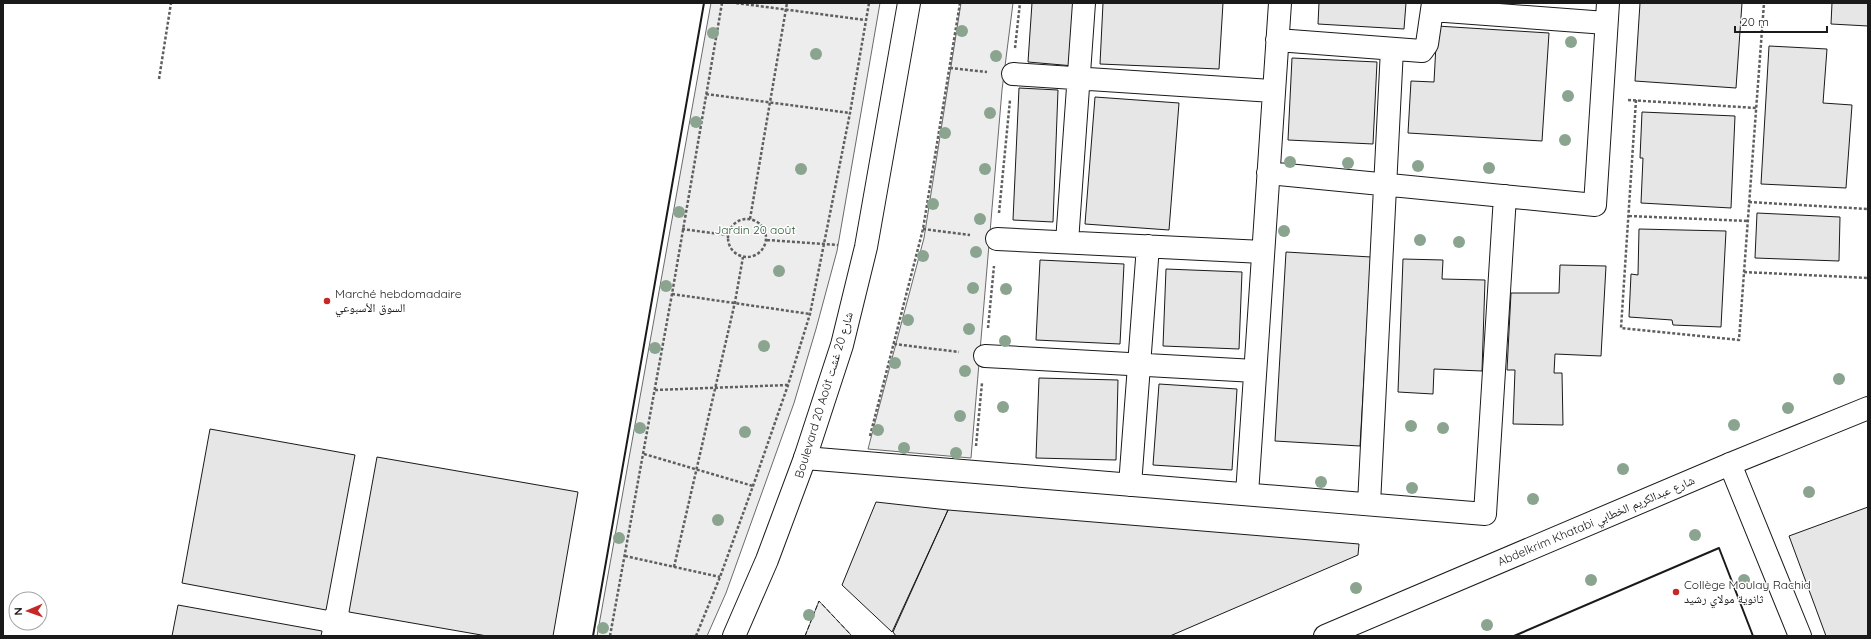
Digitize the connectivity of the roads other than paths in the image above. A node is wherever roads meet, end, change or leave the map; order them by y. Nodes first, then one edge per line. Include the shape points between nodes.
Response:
1 (909, 3) edge
2 (1084, 3) edge
3 (1280, 3) edge
4 (1432, 6) edge
5 (1607, 13) edge
6 (1277, 40) junction
7 (1392, 49) junction
8 (1013, 74) road end
9 (1078, 78) junction
10 (1273, 91) junction
11 (1268, 173) junction
12 (1386, 185) junction
13 (1506, 196) junction
14 (997, 238) road end
15 (1067, 242) junction
16 (1148, 246) junction
17 (1263, 252) junction
18 (985, 356) road end
19 (1140, 364) junction
20 (1254, 371) junction
21 (1868, 408) edge
22 (805, 458) junction
23 (1730, 464) junction
24 (1130, 485) junction
25 (1246, 494) junction
26 (1369, 504) junction
27 (734, 636) edge
28 (1325, 636) edge
29 (1800, 636) edge

1 - 22 street, Boulevard 20 Août شارع 20 غشت via 866,247 842,345
2 - 9 street
3 - 6 street
4 - 5 street
4 - 7 street via 1426,48 1418,51
5 - 13 street via 1595,205
6 - 7 street
6 - 10 street
7 - 12 street
8 - 9 street
9 - 10 street
9 - 15 street
10 - 11 street
11 - 12 street
11 - 17 street
12 - 13 street
12 - 26 street
13 - 26 street via 1485,514
14 - 15 street
15 - 16 street
16 - 17 street
16 - 19 street
17 - 20 street
18 - 19 street
19 - 20 street
19 - 24 street
20 - 25 street
21 - 23 street, Abdelkrim Khatabi شارع عبدالكريم الخطابي
22 - 24 street
22 - 27 street, Boulevard 20 Août شارع 20 غشت via 767,560
23 - 28 street, Abdelkrim Khatabi شارع عبدالكريم الخطابي
23 - 29 street
24 - 25 street
25 - 26 street

